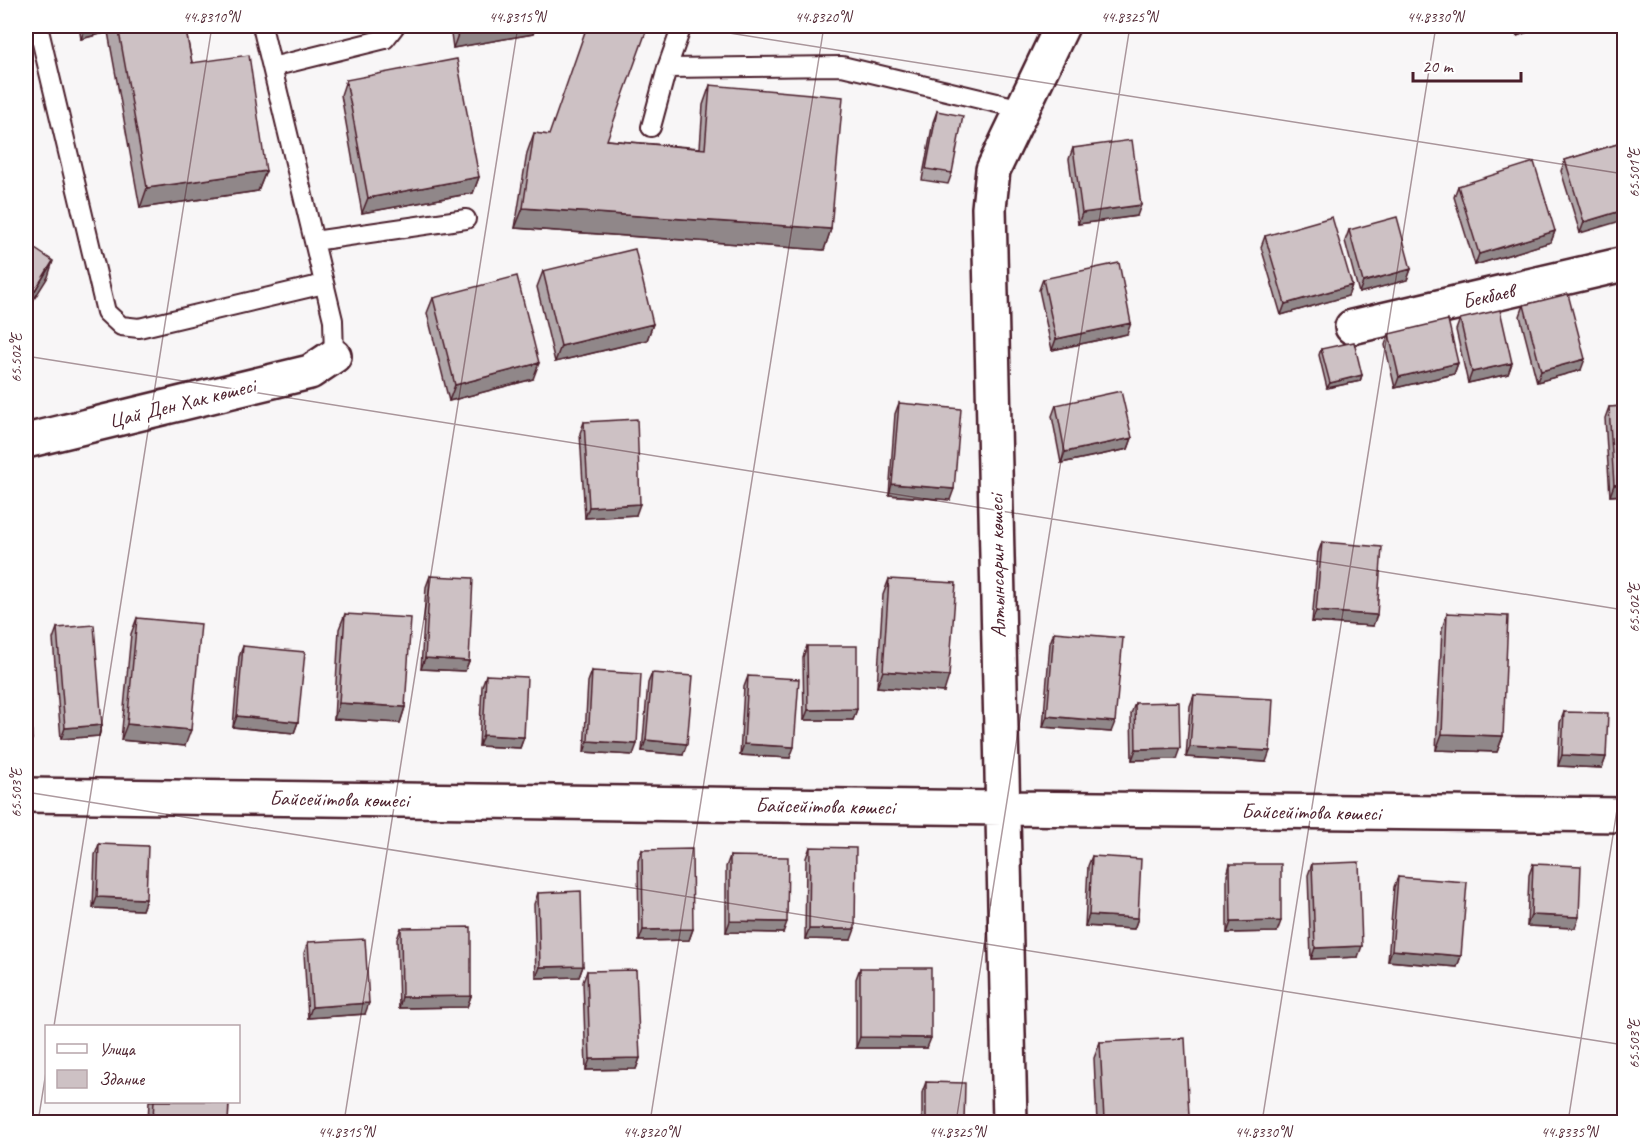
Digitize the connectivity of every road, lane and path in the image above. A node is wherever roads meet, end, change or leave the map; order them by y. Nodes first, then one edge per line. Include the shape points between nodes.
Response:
1 (38, 26) edge
2 (262, 26) edge
3 (395, 26) edge
4 (682, 26) edge
5 (1062, 26) edge
6 (272, 67) junction
7 (667, 68) junction
8 (1023, 109) junction
9 (651, 127) dead end
10 (466, 219) dead end
11 (314, 241) junction
12 (1624, 264) edge
13 (324, 284) junction
14 (1352, 327) dead end
15 (334, 356) joint
16 (26, 441) edge
17 (26, 795) edge
18 (1002, 808) junction
19 (1624, 815) edge
20 (1010, 1122) edge

1 - 13 lane via 106,312 121,326 139,328
2 - 6 lane
3 - 6 lane via 385,39
4 - 7 lane
5 - 8 street, Алтынсарин көшесі
6 - 11 lane
7 - 8 lane via 842,66
7 - 9 lane
8 - 18 street, Алтынсарин көшесі via 993,170 989,208
10 - 11 lane
11 - 13 lane
12 - 14 street, Бекбаев
13 - 15 lane via 333,320
15 - 16 street, Цай Ден Хак көшесі via 310,372
17 - 18 street, Байсейітова көшесі
18 - 19 street, Байсейітова көшесі
18 - 20 street, Алтынсарин көшесі

